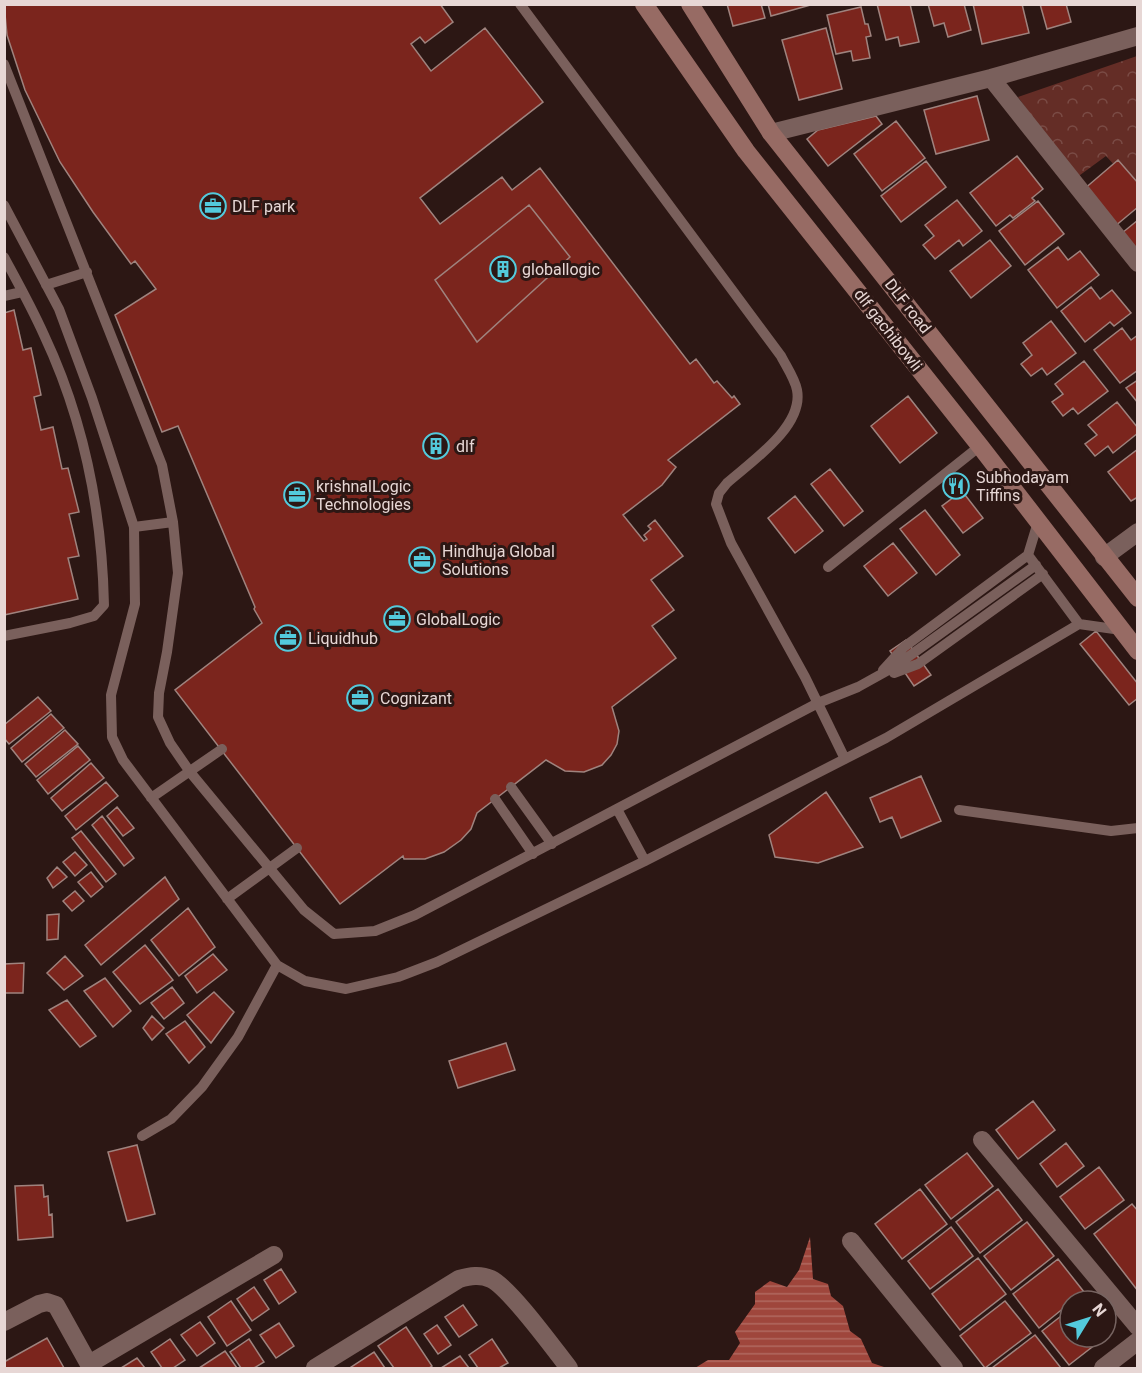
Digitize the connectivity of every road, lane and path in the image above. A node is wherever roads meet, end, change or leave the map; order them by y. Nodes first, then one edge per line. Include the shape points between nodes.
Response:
1 (520, 4) edge
2 (644, 4) edge
3 (690, 4) edge
4 (1137, 36) edge
5 (4, 64) edge
6 (992, 78) junction
7 (771, 133) junction
8 (4, 205) edge
9 (4, 257) edge
10 (1137, 263) edge
11 (87, 272) junction
12 (46, 285) junction
13 (22, 292) junction
14 (4, 296) edge
15 (980, 446) junction
16 (173, 522) junction
17 (1038, 522) junction
18 (134, 527) junction
19 (1137, 532) edge
20 (1028, 555) junction
21 (1104, 557) junction
22 (828, 567) dead end
23 (1040, 569) junction
24 (1137, 598) edge
25 (1079, 624) junction
26 (1121, 630) junction
27 (4, 636) edge
28 (1137, 651) edge
29 (875, 679) junction
30 (818, 703) junction
31 (222, 749) dead end
32 (845, 759) junction
33 (190, 772) junction
34 (510, 787) dead end
35 (151, 798) junction
36 (495, 799) dead end
37 (617, 809) junction
38 (960, 810) dead end
39 (1137, 828) edge
40 (552, 844) junction
41 (297, 848) dead end
42 (534, 854) junction
43 (645, 861) junction
44 (270, 867) junction
45 (227, 899) junction
46 (277, 965) junction
47 (142, 1136) dead end
48 (982, 1140) dead end
49 (851, 1241) dead end
50 (274, 1255) dead end
51 (4, 1322) edge
52 (1137, 1327) edge
53 (1137, 1341) edge
54 (90, 1366) edge
55 (564, 1367) edge
56 (315, 1368) edge
57 (954, 1368) edge
58 (1103, 1368) edge

1 - 30 lane via 781,356 797,389 797,408 788,428 728,483 716,504 731,543
2 - 15 main road, dlf gachibowli via 746,151
3 - 7 main road, DLF road
4 - 6 street
5 - 11 lane
6 - 7 street
6 - 10 street
7 - 21 main road, DLF road
8 - 12 lane
9 - 13 lane
11 - 12 lane
11 - 16 lane via 162,465
12 - 18 lane via 92,398
13 - 14 lane
13 - 27 lane via 45,335 70,399 89,464 104,605 94,616
15 - 17 main road, dlf gachibowli
15 - 22 lane
16 - 18 lane
16 - 33 lane via 178,573 158,717
17 - 20 lane
17 - 26 main road, dlf gachibowli
18 - 35 lane via 135,604 111,695 112,737 123,760
19 - 21 street
20 - 23 lane
20 - 29 lane via 904,647
21 - 24 main road, DLF road
23 - 25 lane
23 - 29 lane
25 - 26 lane
25 - 32 lane
26 - 28 main road, dlf gachibowli
29 - 30 lane
30 - 32 lane
30 - 37 lane
31 - 33 lane
32 - 43 lane
33 - 35 lane
33 - 44 lane
34 - 40 lane
35 - 45 lane
36 - 42 lane
37 - 40 lane
37 - 43 lane
38 - 39 lane via 1111,831
40 - 42 lane
41 - 44 lane
42 - 44 lane via 415,915 375,931 334,934 304,910
43 - 46 lane via 437,962 398,977 346,989 306,981
44 - 45 lane
45 - 46 lane
46 - 47 lane via 238,1037 202,1087 171,1119
48 - 52 street
49 - 57 street
50 - 54 street
51 - 54 street via 39,1304 56,1305
53 - 58 street
55 - 56 street via 506,1291 493,1280 469,1276

